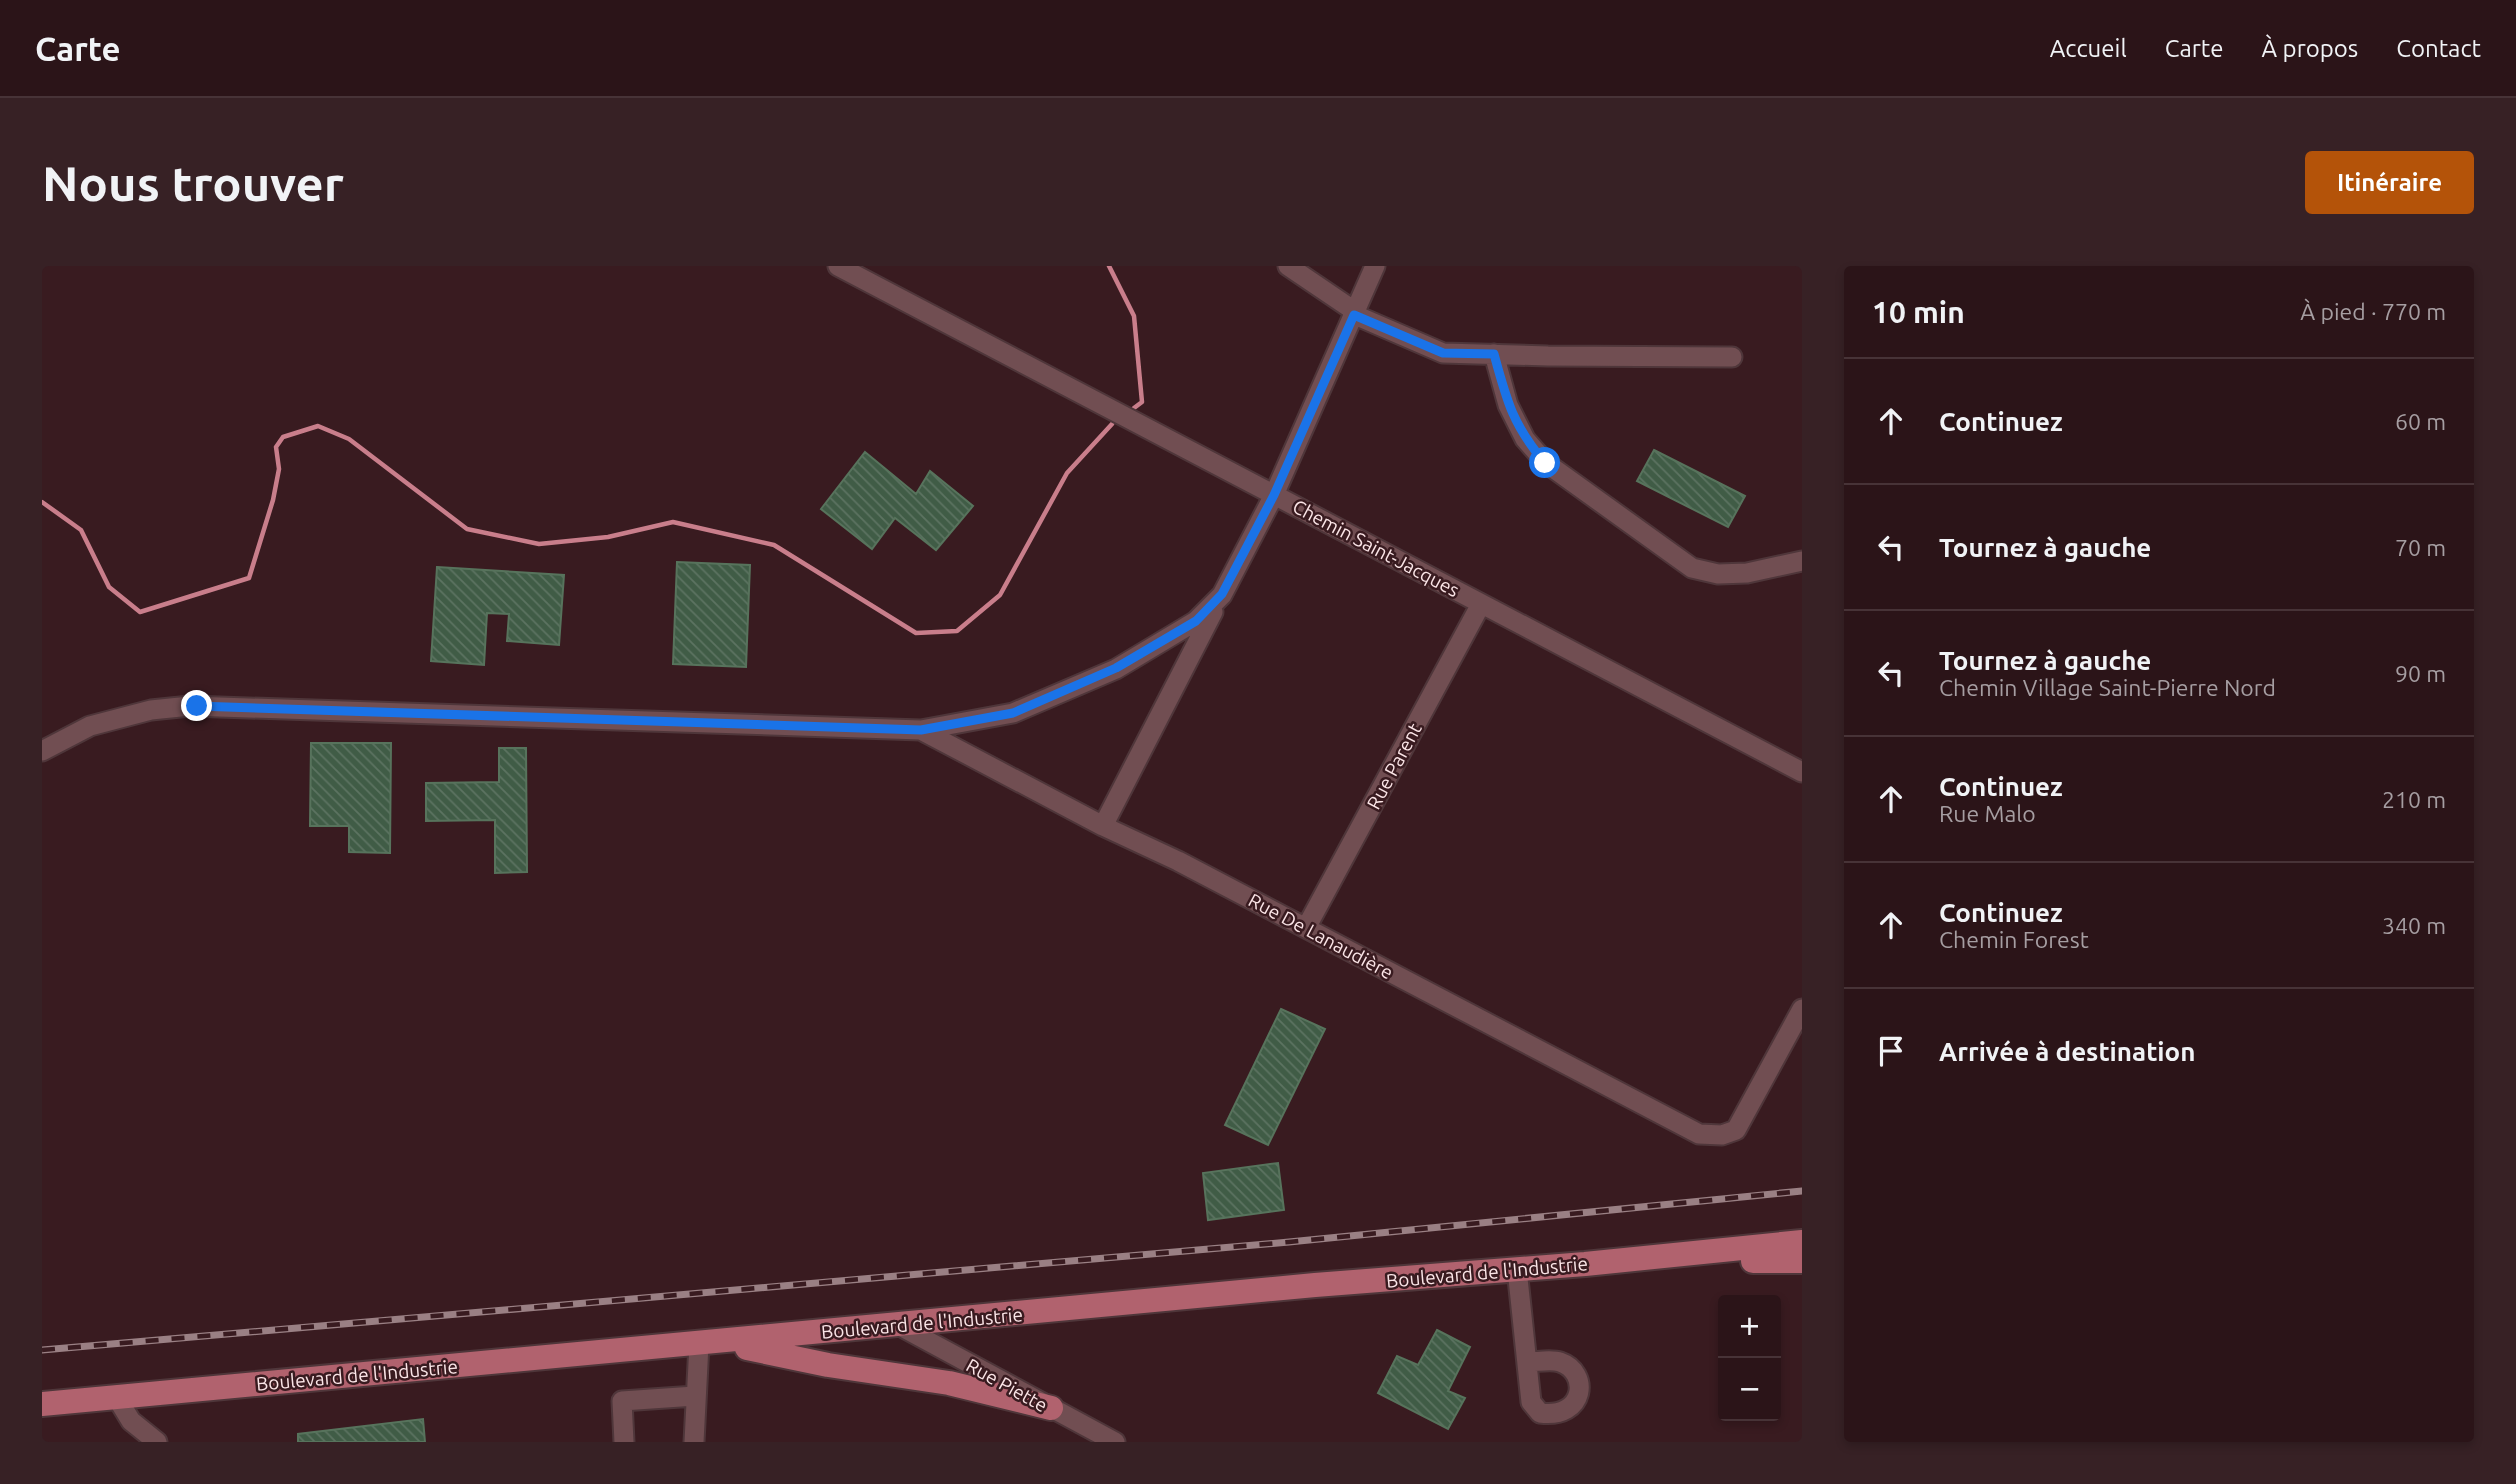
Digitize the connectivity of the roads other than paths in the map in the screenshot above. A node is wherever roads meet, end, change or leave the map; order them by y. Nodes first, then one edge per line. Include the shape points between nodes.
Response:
1 (838, 266) edge
2 (1287, 266) edge
3 (1376, 266) edge
4 (1355, 314) junction
5 (1494, 354) junction
6 (1732, 357) dead end
7 (1274, 495) junction
8 (1802, 561) edge
9 (1222, 594) junction
10 (1481, 604) junction
11 (921, 730) junction
12 (42, 751) edge
13 (1802, 772) edge
14 (1103, 826) junction
15 (1306, 928) junction
16 (1802, 1009) edge
17 (1802, 1242) edge
18 (1802, 1261) edge
19 (1585, 1264) junction
20 (1517, 1269) junction
21 (900, 1326) junction
22 (709, 1343) junction
23 (1527, 1363) junction
24 (695, 1396) junction
25 (117, 1398) junction
26 (42, 1404) edge
27 (1051, 1408) junction
28 (157, 1442) edge
29 (624, 1442) edge
30 (694, 1442) edge
31 (1115, 1442) edge

1 - 7 street, Chemin Saint-Jacques
2 - 4 street
3 - 4 street
4 - 5 street via 1443,353
4 - 7 street
5 - 6 street
5 - 8 street via 1508,405 1525,439 1545,463 1692,568 1718,574 1747,573
7 - 9 street
7 - 10 street, Chemin Saint-Jacques
9 - 11 street via 1186,628 1142,656 1081,685 1013,713
9 - 14 street
10 - 13 street, Chemin Saint-Jacques
10 - 15 street, Rue Parent
11 - 12 street via 190,706 151,710 90,726
11 - 14 street, Rue De Lanaudière
14 - 15 street, Rue De Lanaudière
15 - 16 street, Rue De Lanaudière via 1699,1134 1736,1130
17 - 19 main road, Boulevard de l'Industrie
18 - 19 main road
19 - 20 main road, Boulevard de l'Industrie
20 - 21 main road, Boulevard de l'Industrie
20 - 23 street
21 - 22 main road, Boulevard de l'Industrie
21 - 27 street, Rue Piette
22 - 24 street
22 - 25 main road, Boulevard de l'Industrie
22 - 27 main road via 949,1383
23 - 23 street via 1531,1402 1540,1413 1554,1415 1577,1400 1579,1385 1573,1371 1560,1362
24 - 29 street via 622,1401
24 - 30 street
25 - 26 main road, Boulevard de l'Industrie
25 - 28 street via 131,1420
27 - 31 street, Rue Piette

